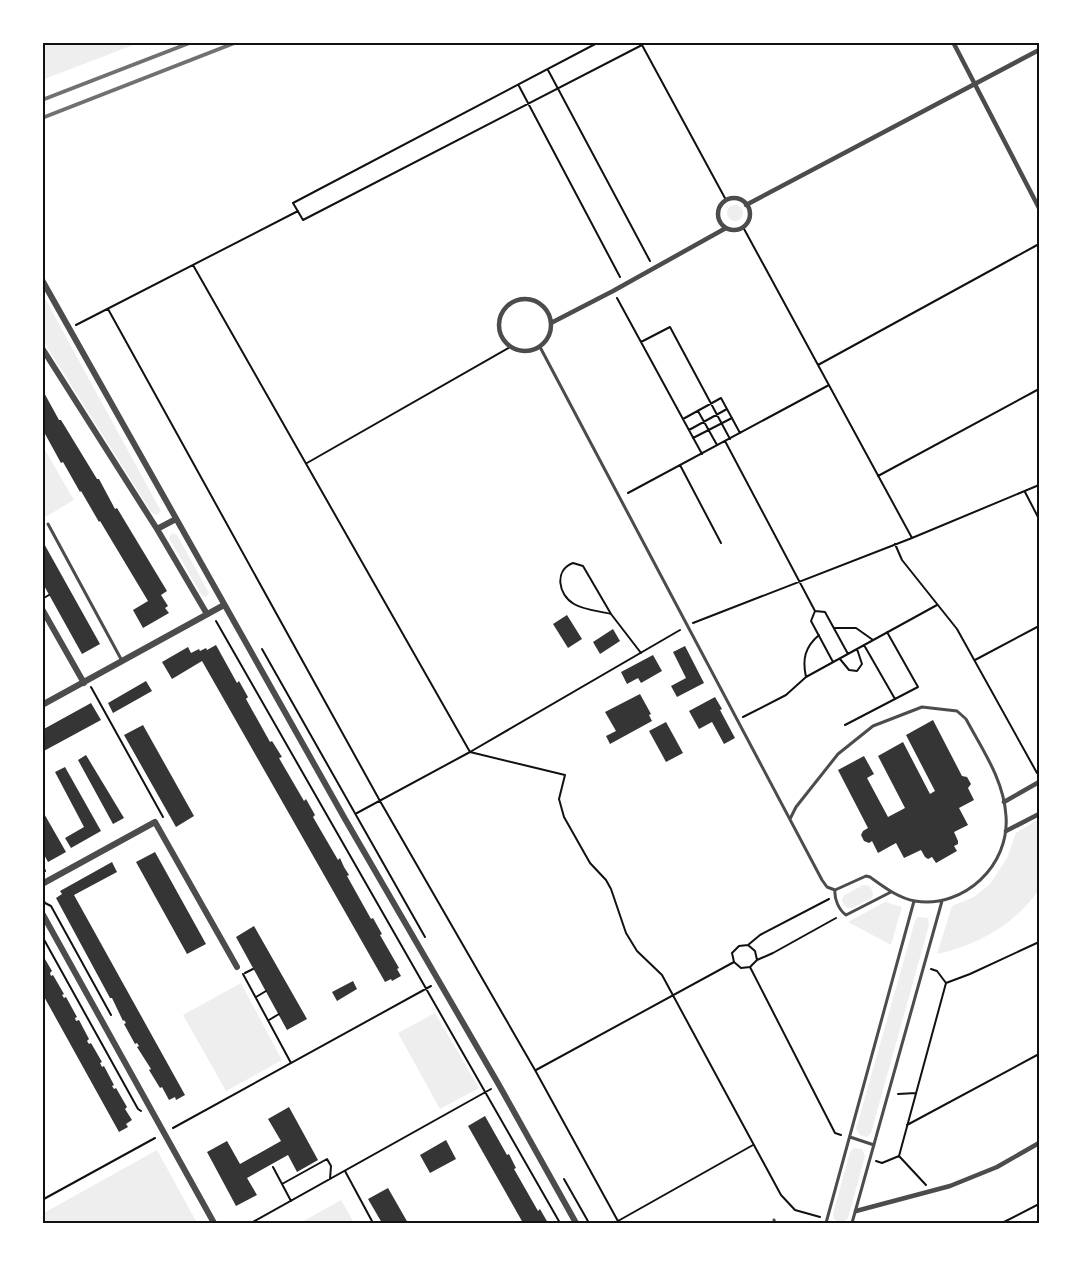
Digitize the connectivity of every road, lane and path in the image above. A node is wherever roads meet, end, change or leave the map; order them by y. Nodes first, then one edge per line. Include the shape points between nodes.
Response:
1 (599, 42) edge
2 (953, 42) edge
3 (641, 44) edge
4 (1039, 50) edge
5 (547, 69) junction
6 (518, 85) junction
7 (975, 85) junction
8 (558, 88) junction
9 (528, 104) junction
10 (726, 200) junction
11 (746, 205) junction
12 (1039, 208) edge
13 (298, 211) junction
14 (743, 227) junction
15 (726, 228) junction
16 (1039, 244) edge
17 (193, 265) junction
18 (654, 268) junction
19 (42, 280) edge
20 (624, 285) junction
21 (613, 291) junction
22 (108, 309) junction
23 (551, 323) junction
24 (68, 330) junction
25 (641, 342) junction
26 (510, 347) junction
27 (540, 347) junction
28 (42, 348) edge
29 (818, 365) junction
30 (829, 386) junction
31 (1039, 389) edge
32 (711, 404) junction
33 (727, 409) junction
34 (698, 410) junction
35 (717, 415) junction
36 (683, 418) junction
37 (732, 418) junction
38 (704, 422) junction
39 (722, 423) junction
40 (689, 430) junction
41 (709, 430) junction
42 (740, 433) junction
43 (693, 438) junction
44 (730, 438) junction
45 (725, 441) junction
46 (717, 445) junction
47 (702, 454) junction
48 (306, 463) junction
49 (680, 465) junction
50 (878, 476) junction
51 (1039, 485) edge
52 (1025, 491) junction
53 (620, 497) junction
54 (176, 519) junction
55 (1039, 519) edge
56 (48, 525) dead end
57 (157, 529) junction
58 (912, 538) junction
59 (721, 543) dead end
60 (895, 544) junction
61 (799, 582) junction
62 (49, 595) dead end
63 (42, 599) edge
64 (224, 605) junction
65 (938, 605) junction
66 (42, 609) edge
67 (815, 611) junction
68 (207, 614) junction
69 (610, 614) junction
70 (215, 619) dead end
71 (688, 625) junction
72 (1039, 626) edge
73 (834, 628) junction
74 (887, 632) junction
75 (819, 635) junction
76 (257, 640) dead end
77 (873, 640) junction
78 (864, 645) junction
79 (857, 649) junction
80 (640, 653) junction
81 (848, 654) junction
82 (840, 658) junction
83 (975, 660) junction
84 (122, 661) junction
85 (833, 662) junction
86 (806, 677) junction
87 (86, 682) junction
88 (894, 699) junction
89 (42, 705) edge
90 (738, 720) junction
91 (845, 725) dead end
92 (129, 744) dead end
93 (124, 746) junction
94 (470, 752) junction
95 (142, 767) dead end
96 (137, 769) junction
97 (1039, 777) edge
98 (1039, 782) edge
99 (154, 788) dead end
100 (150, 791) junction
101 (380, 801) junction
102 (1004, 802) junction
103 (167, 812) dead end
104 (357, 813) junction
105 (163, 814) junction
106 (1039, 814) edge
107 (345, 819) junction
108 (790, 819) junction
109 (156, 822) junction
110 (1006, 831) junction
111 (42, 865) edge
112 (46, 872) dead end
113 (42, 884) edge
114 (835, 890) junction
115 (44, 892) dead end
116 (891, 892) junction
117 (42, 895) edge
118 (834, 897) junction
119 (914, 901) junction
120 (942, 901) junction
121 (42, 913) edge
122 (844, 914) junction
123 (1039, 942) edge
124 (748, 945) junction
125 (431, 946) dead end
126 (757, 960) junction
127 (734, 962) junction
128 (237, 967) joint
129 (750, 967) junction
130 (923, 968) junction
131 (253, 969) dead end
132 (244, 974) junction
133 (945, 983) junction
134 (426, 989) junction
135 (266, 991) dead end
136 (673, 995) junction
137 (256, 997) junction
138 (279, 1014) dead end
139 (269, 1020) junction
140 (1039, 1054) edge
141 (291, 1063) junction
142 (535, 1070) junction
143 (485, 1092) junction
144 (916, 1093) junction
145 (888, 1094) junction
146 (907, 1125) junction
147 (168, 1131) dead end
148 (160, 1136) dead end
149 (849, 1137) junction
150 (1039, 1143) edge
151 (753, 1145) junction
152 (873, 1145) junction
153 (898, 1156) junction
154 (870, 1160) junction
155 (273, 1167) dead end
156 (345, 1171) junction
157 (560, 1172) dead end
158 (330, 1179) junction
159 (282, 1184) junction
160 (932, 1191) junction
161 (42, 1200) edge
162 (291, 1201) junction
163 (1039, 1204) edge
164 (373, 1208) dead end
165 (367, 1211) junction
166 (856, 1211) junction
167 (827, 1221) edge
168 (618, 1222) edge
169 (214, 1223) edge
170 (251, 1223) edge
171 (374, 1223) edge
172 (560, 1223) edge
173 (576, 1223) edge
174 (589, 1223) edge
175 (852, 1223) edge
176 (1002, 1223) edge

1 - 5 path
2 - 7 street
3 - 8 path
3 - 10 path
4 - 7 street
5 - 6 path
5 - 8 path
6 - 9 path
6 - 13 path via 293,203
7 - 11 street
7 - 12 street
8 - 9 path
8 - 18 path
9 - 13 path via 303,220
9 - 20 path
10 - 11 street via 736,199
10 - 15 street via 718,218
11 - 14 street via 749,217
13 - 17 path
14 - 15 street
14 - 29 path
15 - 18 street
16 - 29 path
17 - 22 path
17 - 48 path
18 - 20 street
19 - 24 street
20 - 21 street
21 - 23 street
21 - 25 path
22 - 24 path
22 - 101 path
23 - 26 street via 539,303 514,302 501,315 499,328
23 - 27 street via 550,333
24 - 54 street
25 - 32 path via 670,327
25 - 36 path
26 - 27 street via 528,352
26 - 48 path
27 - 53 lane
28 - 57 street
29 - 30 path
30 - 42 path
30 - 50 path
31 - 50 path
32 - 33 path via 721,398
32 - 34 path
32 - 35 path
33 - 35 path
33 - 37 path
34 - 36 path
34 - 38 path
35 - 38 path
35 - 39 path
36 - 40 path
37 - 39 path
37 - 42 path
38 - 40 path
38 - 41 path
39 - 41 path
39 - 44 path
40 - 43 path
41 - 43 path
41 - 46 path
42 - 44 path
43 - 47 path
44 - 45 path
45 - 46 path
45 - 61 path
46 - 47 path
47 - 49 path
48 - 94 path
49 - 53 path
49 - 59 path
50 - 58 path
51 - 52 path
52 - 55 path
52 - 58 path
53 - 71 lane
54 - 57 street
54 - 64 street
56 - 84 lane
57 - 68 street
58 - 60 path
60 - 61 path
60 - 65 path via 902,560
61 - 67 path
61 - 71 path
62 - 63 path
64 - 68 street
64 - 107 street
65 - 74 path
65 - 83 path
66 - 87 street
67 - 73 path via 825,612
67 - 75 path via 811,621
68 - 84 street
69 - 69 path via 583,566 573,563 562,569 561,585 570,602
69 - 80 path
70 - 134 path
71 - 80 path
71 - 90 lane
72 - 83 path
73 - 77 path via 856,627
73 - 81 path
74 - 77 path
74 - 88 path via 918,687
75 - 85 path
75 - 86 path via 806,650
76 - 104 path
77 - 78 path
78 - 79 path
78 - 88 path
79 - 81 path
79 - 82 path via 862,664 857,671 849,670
80 - 94 path
81 - 82 path
82 - 85 path
83 - 97 path
84 - 87 street
85 - 86 path
86 - 90 path via 786,695
87 - 89 street
87 - 93 path
88 - 91 path
90 - 108 lane
92 - 93 path
93 - 96 path
94 - 101 path
94 - 136 path via 565,775 559,799 564,817 590,863 611,889 626,933 637,951 662,975
95 - 96 path
96 - 100 path
98 - 102 street
99 - 100 path
100 - 105 path
101 - 104 path
101 - 142 path
102 - 108 lane via 999,781 965,717 954,710 922,707 877,724 841,752
102 - 110 lane
103 - 105 path
104 - 107 path
104 - 125 path
105 - 109 path
106 - 110 street
107 - 173 street
108 - 114 lane via 824,883
109 - 113 street
109 - 128 street
110 - 120 lane via 998,856 984,877 964,892
111 - 112 path
114 - 116 lane via 866,876
114 - 118 lane
115 - 117 path
116 - 119 lane
116 - 122 lane
118 - 122 lane
118 - 124 path
119 - 120 lane
119 - 149 lane
120 - 130 lane
121 - 169 street
122 - 126 path
123 - 133 path
124 - 126 path
124 - 127 path via 739,946 732,953
126 - 129 path
127 - 129 path via 741,968
127 - 136 path
128 - 132 path
129 - 149 path via 835,1133
130 - 133 path via 937,971
130 - 145 lane
131 - 132 path
132 - 137 path
133 - 144 path
134 - 141 path
134 - 143 path
135 - 137 path
136 - 142 path
136 - 151 path
137 - 139 path
138 - 139 path
139 - 141 path
140 - 146 path
141 - 147 path
142 - 168 path
143 - 156 path
143 - 172 path
144 - 145 path
144 - 146 path
145 - 152 lane
146 - 153 path
148 - 161 path
149 - 152 lane
149 - 167 lane
150 - 160 street via 982,1174
151 - 167 path via 789,1206
151 - 168 path
152 - 154 lane
153 - 154 path via 882,1163
153 - 160 path
154 - 166 lane
155 - 159 path
156 - 158 path
156 - 165 path
157 - 174 path
158 - 159 path via 327,1159
158 - 162 path
159 - 162 path
160 - 166 street
162 - 170 path
163 - 176 path
164 - 165 path
165 - 171 path
166 - 175 lane

